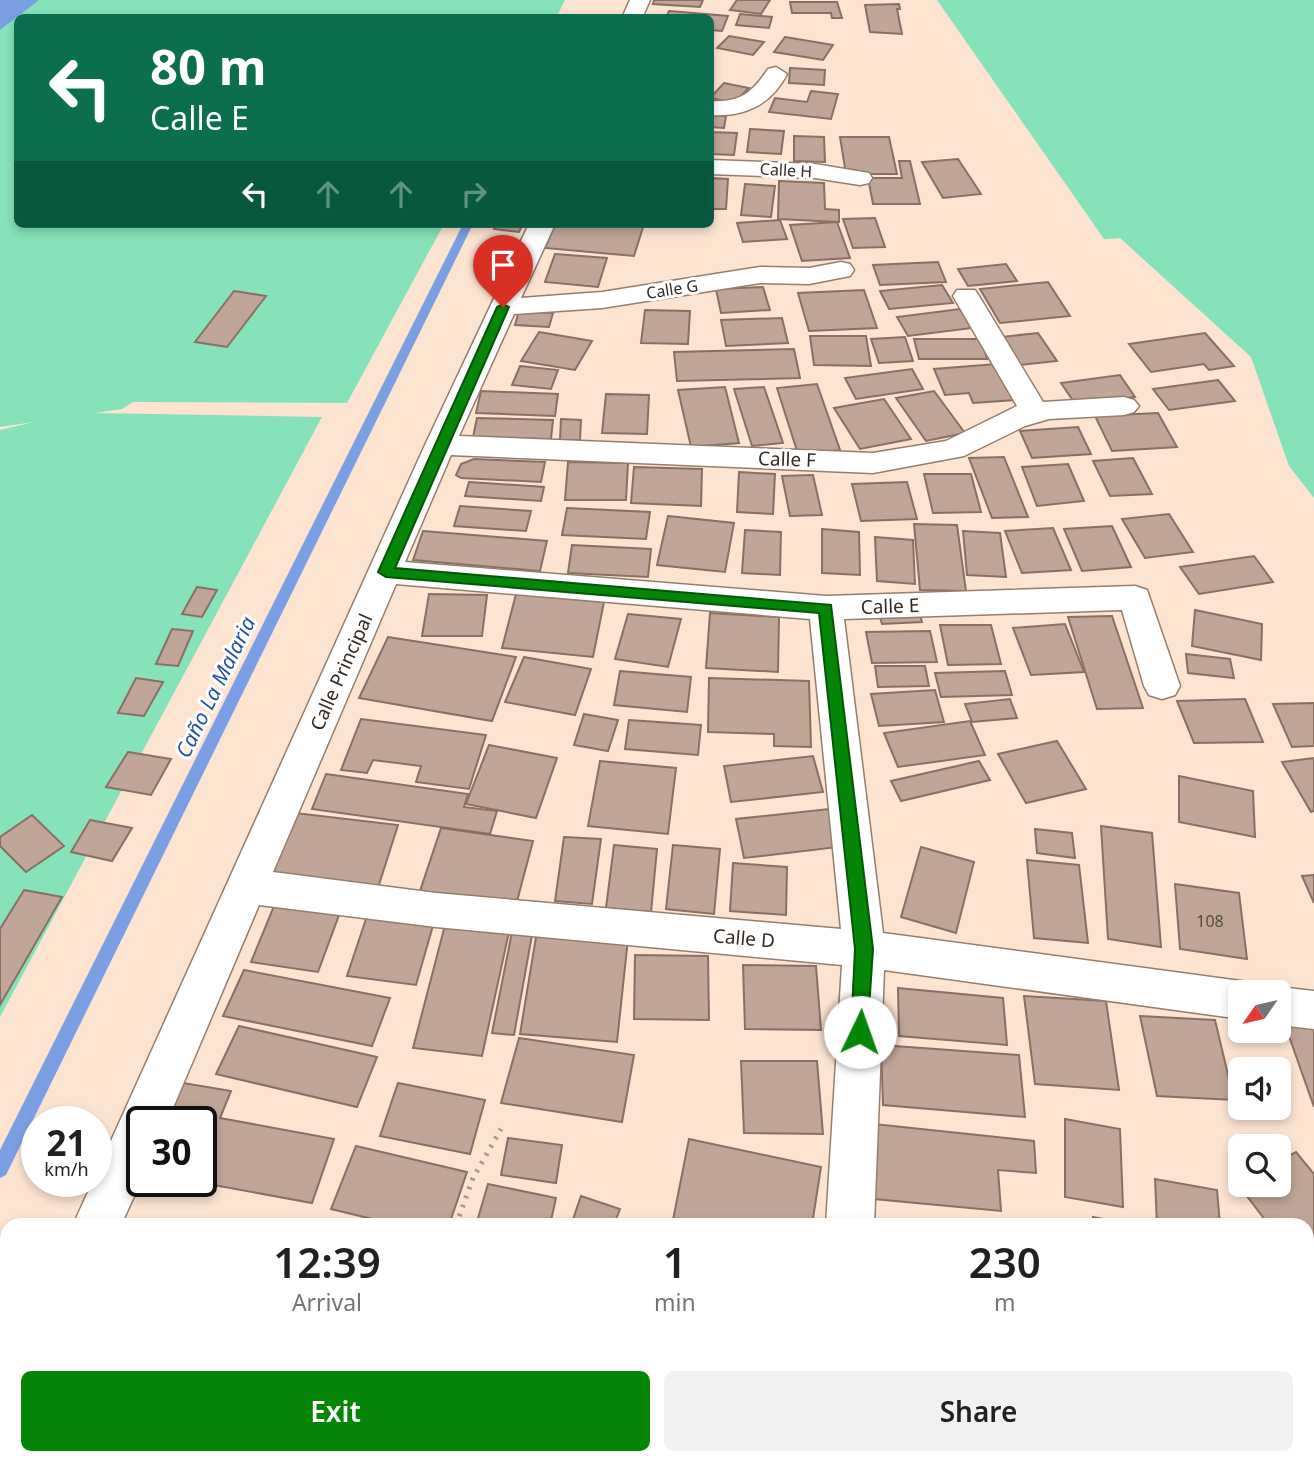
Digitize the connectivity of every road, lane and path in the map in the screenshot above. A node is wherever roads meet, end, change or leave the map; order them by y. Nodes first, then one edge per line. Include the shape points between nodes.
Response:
1 (776, 74) dead end
2 (714, 108) edge
3 (714, 167) edge
4 (860, 178) dead end
5 (539, 228) edge
6 (841, 270) dead end
7 (966, 296) dead end
8 (503, 307) junction
9 (1124, 406) dead end
10 (1015, 420) junction
11 (440, 445) junction
12 (386, 572) junction
13 (826, 608) junction
14 (1162, 686) dead end
15 (246, 886) junction
16 (864, 949) junction
17 (1228, 998) edge
18 (1292, 1007) edge
19 (1314, 1010) edge
20 (151, 1106) edge
21 (501, 1129) dead end
22 (126, 1168) edge
23 (106, 1218) edge
24 (459, 1218) edge
25 (850, 1218) edge

1 - 2 street via 770,89 752,103
3 - 4 street, Calle H via 815,171
5 - 8 street, Calle Principal
6 - 8 street, Calle G via 809,276 760,275 602,300
7 - 10 street via 1033,409
8 - 11 street, Calle Principal
9 - 10 street, Calle F via 1047,410
10 - 11 street, Calle F via 953,449 873,463
11 - 12 street, Calle Principal
12 - 13 street, Calle E
12 - 15 street, Calle Principal
13 - 14 street, Calle E via 1135,598
13 - 16 street
15 - 16 street, Calle D via 436,910
15 - 20 street, Calle Principal
16 - 17 street, Calle D
16 - 25 street
18 - 19 street
21 - 24 path via 473,1178
22 - 23 street

